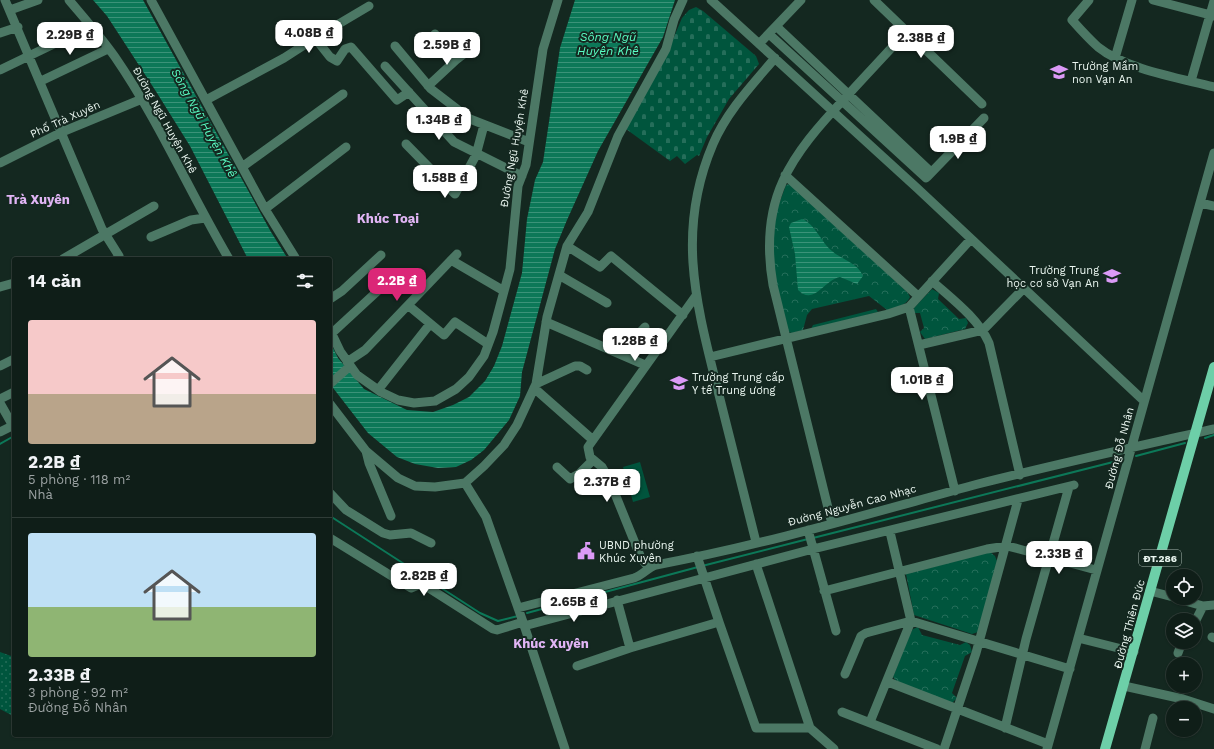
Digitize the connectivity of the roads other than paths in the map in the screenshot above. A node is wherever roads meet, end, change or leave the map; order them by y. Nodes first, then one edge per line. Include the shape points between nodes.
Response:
1 (6, 0) edge
2 (38, 0) edge
3 (69, 0) edge
4 (151, 0) edge
5 (558, 0) edge
6 (683, 0) edge
7 (711, 0) edge
8 (801, 0) edge
9 (874, 0) edge
10 (1089, 0) edge
11 (1132, 0) edge
12 (1153, 0) edge
13 (1214, 1) edge
14 (369, 6) dead end
15 (10, 10) junction
16 (1212, 16) edge
17 (91, 26) junction
18 (776, 26) junction
19 (18, 27) junction
20 (907, 31) junction
21 (0, 33) edge
22 (435, 34) dead end
23 (769, 34) junction
24 (315, 38) junction
25 (759, 44) junction
26 (395, 46) dead end
27 (108, 48) junction
28 (469, 50) dead end
29 (30, 56) junction
30 (775, 58) junction
31 (1115, 58) junction
32 (456, 60) junction
33 (385, 66) dead end
34 (0, 70) edge
35 (1191, 81) junction
36 (41, 82) junction
37 (428, 86) junction
38 (1214, 87) edge
39 (409, 92) junction
40 (343, 94) dead end
41 (845, 97) junction
42 (142, 100) junction
43 (206, 100) junction
44 (982, 104) dead end
45 (833, 110) junction
46 (984, 118) dead end
47 (484, 125) junction
48 (62, 132) junction
49 (529, 142) junction
50 (406, 144) dead end
51 (346, 147) dead end
52 (1214, 153) edge
53 (476, 155) junction
54 (0, 164) edge
55 (242, 167) junction
56 (786, 175) junction
57 (929, 175) junction
58 (522, 176) junction
59 (916, 188) junction
60 (1200, 203) junction
61 (154, 206) dead end
62 (1214, 206) edge
63 (266, 209) junction
64 (205, 218) junction
65 (106, 235) junction
66 (151, 237) dead end
67 (971, 239) junction
68 (567, 246) junction
69 (381, 255) dead end
70 (67, 257) edge
71 (118, 257) edge
72 (228, 257) edge
73 (295, 257) edge
74 (559, 275) junction
75 (932, 281) junction
76 (12, 284) edge
77 (383, 286) dead end
78 (0, 287) edge
79 (1024, 288) junction
80 (504, 291) junction
81 (918, 296) junction
82 (695, 297) junction
83 (332, 298) edge
84 (607, 303) dead end
85 (408, 306) junction
86 (910, 307) junction
87 (682, 314) junction
88 (546, 322) junction
89 (430, 324) junction
90 (645, 327) dead end
91 (983, 330) junction
92 (332, 331) edge
93 (332, 334) edge
94 (786, 338) junction
95 (488, 344) junction
96 (919, 345) junction
97 (620, 354) junction
98 (710, 358) junction
99 (12, 361) edge
100 (348, 364) junction
101 (646, 365) junction
102 (0, 366) edge
103 (1214, 367) edge
104 (587, 370) dead end
105 (1150, 381) junction
106 (332, 382) edge
107 (535, 386) junction
108 (1130, 388) junction
109 (378, 390) junction
110 (12, 393) edge
111 (0, 399) edge
112 (1144, 401) junction
113 (0, 403) edge
114 (332, 407) edge
115 (12, 424) edge
116 (12, 426) edge
117 (1214, 429) edge
118 (0, 432) edge
119 (1195, 433) junction
120 (593, 440) junction
121 (1133, 446) junction
122 (366, 451) junction
123 (593, 460) junction
124 (557, 467) dead end
125 (1020, 475) junction
126 (464, 483) junction
127 (955, 491) junction
128 (332, 494) edge
129 (1018, 500) junction
130 (392, 516) dead end
131 (832, 524) junction
132 (808, 532) junction
133 (890, 532) junction
134 (332, 539) edge
135 (756, 542) junction
136 (431, 543) dead end
137 (1006, 546) junction
138 (813, 548) junction
139 (1051, 557) junction
140 (698, 559) junction
141 (756, 564) junction
142 (648, 567) junction
143 (1096, 570) junction
144 (899, 571) junction
145 (703, 576) junction
146 (824, 591) junction
147 (1150, 591) junction
148 (1166, 596) edge
149 (617, 600) junction
150 (1199, 605) edge
151 (1214, 605) edge
152 (1203, 606) junction
153 (1200, 613) edge
154 (522, 618) junction
155 (911, 621) junction
156 (719, 622) junction
157 (836, 631) dead end
158 (1078, 638) junction
159 (979, 642) junction
160 (630, 648) junction
161 (1179, 649) edge
162 (1134, 652) junction
163 (1178, 653) dead end
164 (1023, 656) junction
165 (578, 666) dead end
166 (1070, 669) junction
167 (845, 674) dead end
168 (888, 682) junction
169 (1124, 686) junction
170 (1175, 701) edge
171 (1202, 707) edge
172 (1214, 709) edge
173 (957, 710) junction
174 (842, 712) dead end
175 (1153, 718) dead end
176 (870, 722) junction
177 (810, 728) junction
178 (1004, 728) junction
179 (1048, 746) edge
180 (565, 749) edge
181 (834, 749) edge
182 (936, 749) edge
183 (944, 749) edge
184 (1105, 749) edge
185 (1145, 749) edge

1 - 15 street
2 - 15 street
3 - 17 street, Đường Ngũ Huyện Khê
4 - 43 street
5 - 49 street, Đường Ngũ Huyện Khê via 543,48
6 - 68 street via 666,49 618,136 588,212
7 - 25 street
8 - 18 street
9 - 20 street
10 - 31 street via 1072,20 1098,47
11 - 31 street
12 - 16 street
13 - 16 street
14 - 24 street
15 - 19 street
16 - 35 street
17 - 27 street, Đường Ngũ Huyện Khê
17 - 29 street
18 - 23 street
18 - 41 street
19 - 21 street
19 - 29 street
20 - 41 street
20 - 44 street
22 - 32 street
23 - 25 street
23 - 41 street
24 - 39 street via 330,57 337,61 344,49 351,47 397,100
24 - 43 street via 284,58
25 - 30 street
26 - 37 street
27 - 36 street
27 - 42 street, Đường Ngũ Huyện Khê
28 - 32 street
29 - 34 street
29 - 36 street
30 - 45 street
30 - 82 street via 720,130 703,169 692,234
31 - 35 street
32 - 37 street
33 - 39 street
35 - 38 street
36 - 48 street
37 - 47 street via 470,119
39 - 53 street via 454,142
40 - 55 street
41 - 45 street
41 - 57 street
42 - 48 street, Phố Trà Xuyên
42 - 64 street, Đường Ngũ Huyện Khê
43 - 55 street
45 - 56 street via 796,156
45 - 59 street
46 - 57 street
47 - 49 street
47 - 53 street
48 - 54 street, Phố Trà Xuyên
48 - 65 street
49 - 58 street, Đường Ngũ Huyện Khê
50 - 53 street via 454,194
51 - 63 street
52 - 60 street, Đường Đỗ Nhân
53 - 58 street
55 - 63 street
56 - 81 street
56 - 94 street via 770,223 769,250 773,286
57 - 59 street
58 - 80 street, Đường Ngũ Huyện Khê via 518,186 510,270
59 - 67 street
60 - 62 street
60 - 105 street, Đường Đỗ Nhân
61 - 65 street
63 - 73 street
64 - 66 street via 191,220
64 - 72 street, Đường Ngũ Huyện Khê
65 - 70 street
65 - 71 street
67 - 75 street
67 - 79 street
68 - 74 street
68 - 87 street via 600,267 611,256
69 - 83 street via 342,292
74 - 84 street
74 - 88 street
75 - 81 street
75 - 91 street
76 - 78 street
77 - 92 street
79 - 91 street
79 - 108 street
80 - 85 street via 454,257
80 - 95 street, Đường Ngũ Huyện Khê
81 - 86 street
82 - 87 street
82 - 98 street
85 - 89 street
85 - 100 street
86 - 94 street
86 - 96 street
87 - 101 street
88 - 97 street
88 - 107 street
89 - 95 street via 444,335 455,322
89 - 109 street
90 - 97 street
91 - 96 street
91 - 125 street via 989,342
93 - 100 street, Đường Ngũ Huyện Khê
94 - 98 street
94 - 131 street
95 - 109 street, Đường Ngũ Huyện Khê via 484,356 469,377 456,389 435,401 414,403 398,400
96 - 127 street
97 - 101 street
98 - 135 street
99 - 102 street
100 - 106 street
100 - 109 street, Đường Ngũ Huyện Khê
101 - 120 street
103 - 119 main road, Đường Thiên Đức / ĐT.286
104 - 107 street via 575,366
105 - 108 street via 1142,388
105 - 112 street, Đường Đỗ Nhân
107 - 120 street
107 - 126 street via 517,425 504,445
108 - 112 street
110 - 111 street
112 - 121 street, Đường Đỗ Nhân
113 - 115 street
114 - 122 street
116 - 118 street
117 - 119 street, Đường Nguyễn Cao Nhạc
119 - 121 street, Đường Nguyễn Cao Nhạc
119 - 147 main road, Đường Thiên Đức / ĐT.286
120 - 123 street via 588,446
121 - 125 street, Đường Nguyễn Cao Nhạc
121 - 143 street, Đường Đỗ Nhân
122 - 126 street via 408,484 435,487
122 - 130 street
123 - 124 street via 570,479
123 - 142 street via 602,467 609,479 641,558
125 - 127 street, Đường Nguyễn Cao Nhạc
126 - 154 street via 486,518
127 - 131 street, Đường Nguyễn Cao Nhạc
128 - 136 street via 346,510 383,533 411,533
129 - 133 street
129 - 137 street
129 - 139 street via 1071,486
131 - 132 street, Đường Nguyễn Cao Nhạc
132 - 135 street, Đường Nguyễn Cao Nhạc
132 - 138 street
133 - 138 street
133 - 144 street
134 - 154 street via 411,588 424,585 493,629
135 - 140 street, Đường Nguyễn Cao Nhạc
137 - 139 street
137 - 144 street
137 - 159 street
138 - 141 street
138 - 146 street
139 - 143 street
139 - 164 street via 1030,640
140 - 142 street, Đường Nguyễn Cao Nhạc
140 - 145 street
141 - 145 street
141 - 177 street
142 - 154 street, Đường Nguyễn Cao Nhạc via 634,578
143 - 158 street, Đường Đỗ Nhân
144 - 146 street
144 - 155 street
145 - 149 street
145 - 156 street
146 - 157 street
147 - 148 street
147 - 162 main road, Đường Thiên Đức / ĐT.286
149 - 154 street
149 - 160 street
150 - 152 street
151 - 152 street
152 - 153 street
154 - 180 street
155 - 159 street
155 - 167 street via 861,636
155 - 168 street
156 - 160 street
156 - 177 street via 756,728
158 - 162 street
158 - 166 street, Đường Đỗ Nhân
159 - 164 street
159 - 173 street
160 - 165 street
161 - 163 street
162 - 169 main road, Đường Thiên Đức / ĐT.286
164 - 166 street
164 - 178 street
166 - 179 street, Đường Đỗ Nhân
168 - 173 street
168 - 176 street
169 - 170 street
169 - 184 main road, Đường Thiên Đức / ĐT.286
171 - 172 street
173 - 178 street
173 - 183 street
174 - 176 street
175 - 185 street
176 - 182 street
177 - 181 street
178 - 179 street

